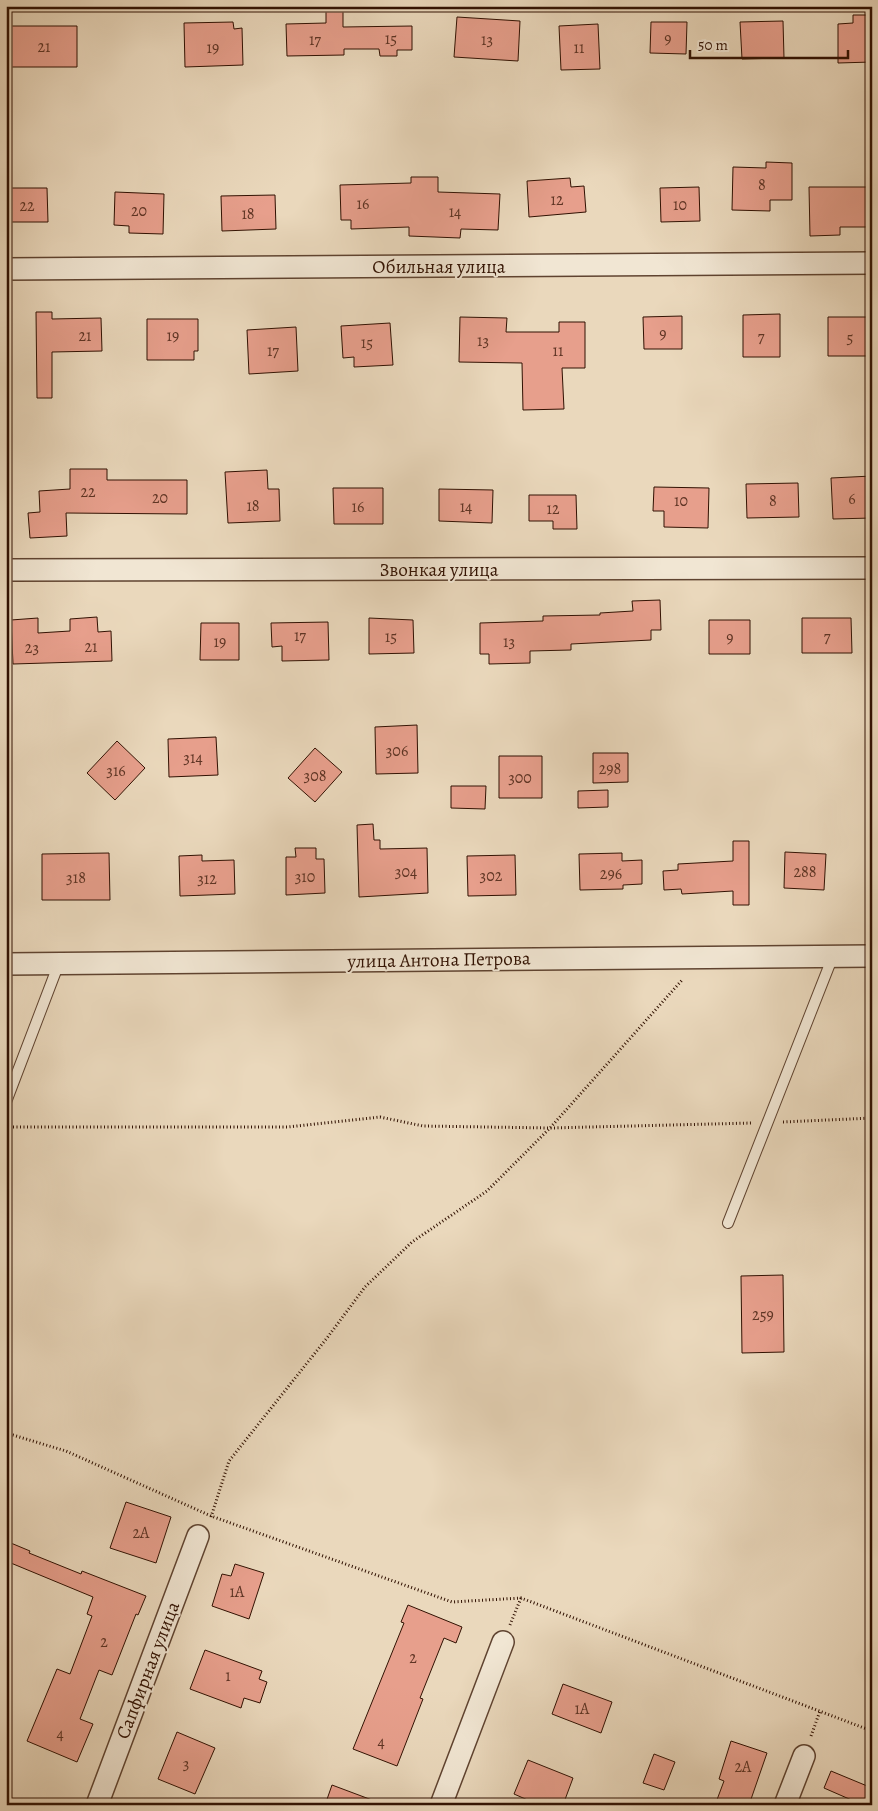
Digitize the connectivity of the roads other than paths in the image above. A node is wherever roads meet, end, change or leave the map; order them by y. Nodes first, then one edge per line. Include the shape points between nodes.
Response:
1 (872, 263) edge
2 (6, 269) edge
3 (872, 568) edge
4 (6, 570) edge
5 (833, 956) junction
6 (872, 956) edge
7 (58, 963) junction
8 (6, 964) edge
9 (6, 1102) edge
10 (728, 1223) dead end
11 (198, 1536) dead end
12 (503, 1642) road end
13 (804, 1756) road end
14 (97, 1805) edge
15 (441, 1805) edge
16 (785, 1805) edge

1 - 2 street, Обильная улица
3 - 4 street, Звонкая улица
5 - 6 street, улица Антона Петрова
5 - 7 street, улица Антона Петрова
5 - 10 lane
7 - 8 street, улица Антона Петрова
7 - 9 lane
11 - 14 street, Сапфирная улица
12 - 15 street
13 - 16 street

